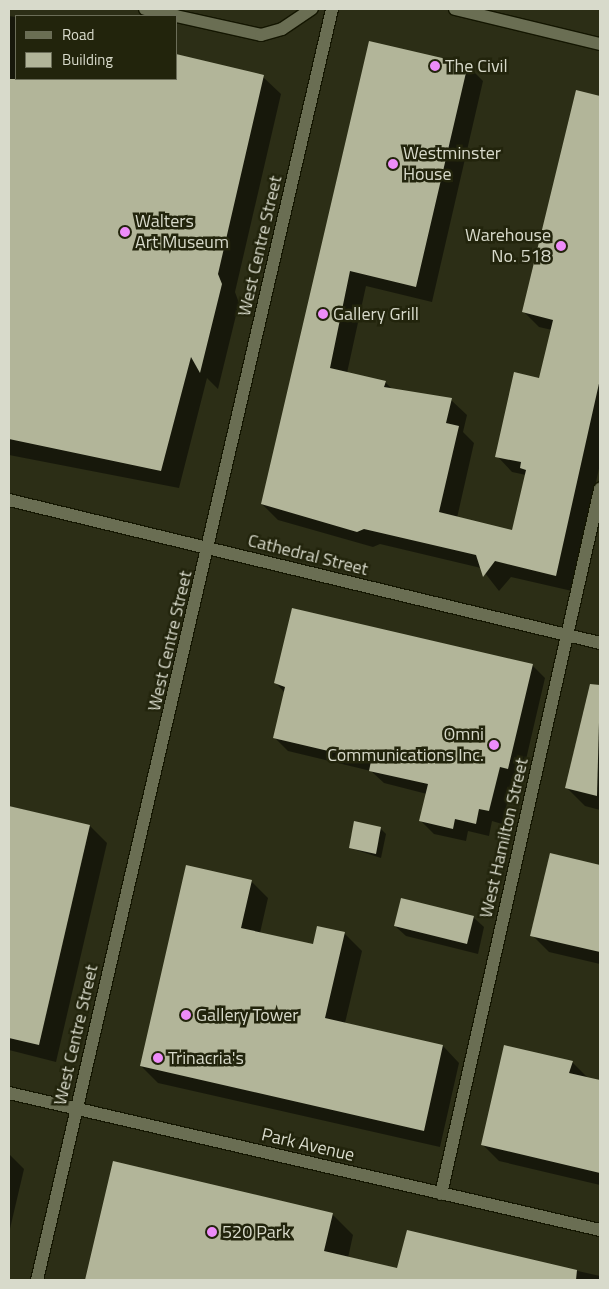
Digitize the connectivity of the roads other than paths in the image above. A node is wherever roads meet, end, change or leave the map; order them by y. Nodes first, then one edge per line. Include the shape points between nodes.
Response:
1 (146, 9) edge
2 (312, 9) edge
3 (332, 9) edge
4 (455, 9) edge
5 (172, 15) edge
6 (178, 16) edge
7 (600, 44) edge
8 (600, 490) edge
9 (9, 500) edge
10 (209, 549) junction
11 (567, 636) junction
12 (600, 643) edge
13 (9, 1093) edge
14 (76, 1109) junction
15 (441, 1194) junction
16 (600, 1230) edge
17 (37, 1280) edge

1 - 5 main road
2 - 6 main road via 282,30 261,35
3 - 10 main road, West Centre Street
4 - 7 main road
8 - 11 main road, West Hamilton Street
9 - 10 main road, Cathedral Street
10 - 11 main road, Cathedral Street
10 - 14 main road, West Centre Street
11 - 12 main road, Cathedral Street
11 - 15 main road, West Hamilton Street
13 - 14 main road, Park Avenue
14 - 15 main road, Park Avenue
14 - 17 main road, West Centre Street
15 - 16 main road, Park Avenue

